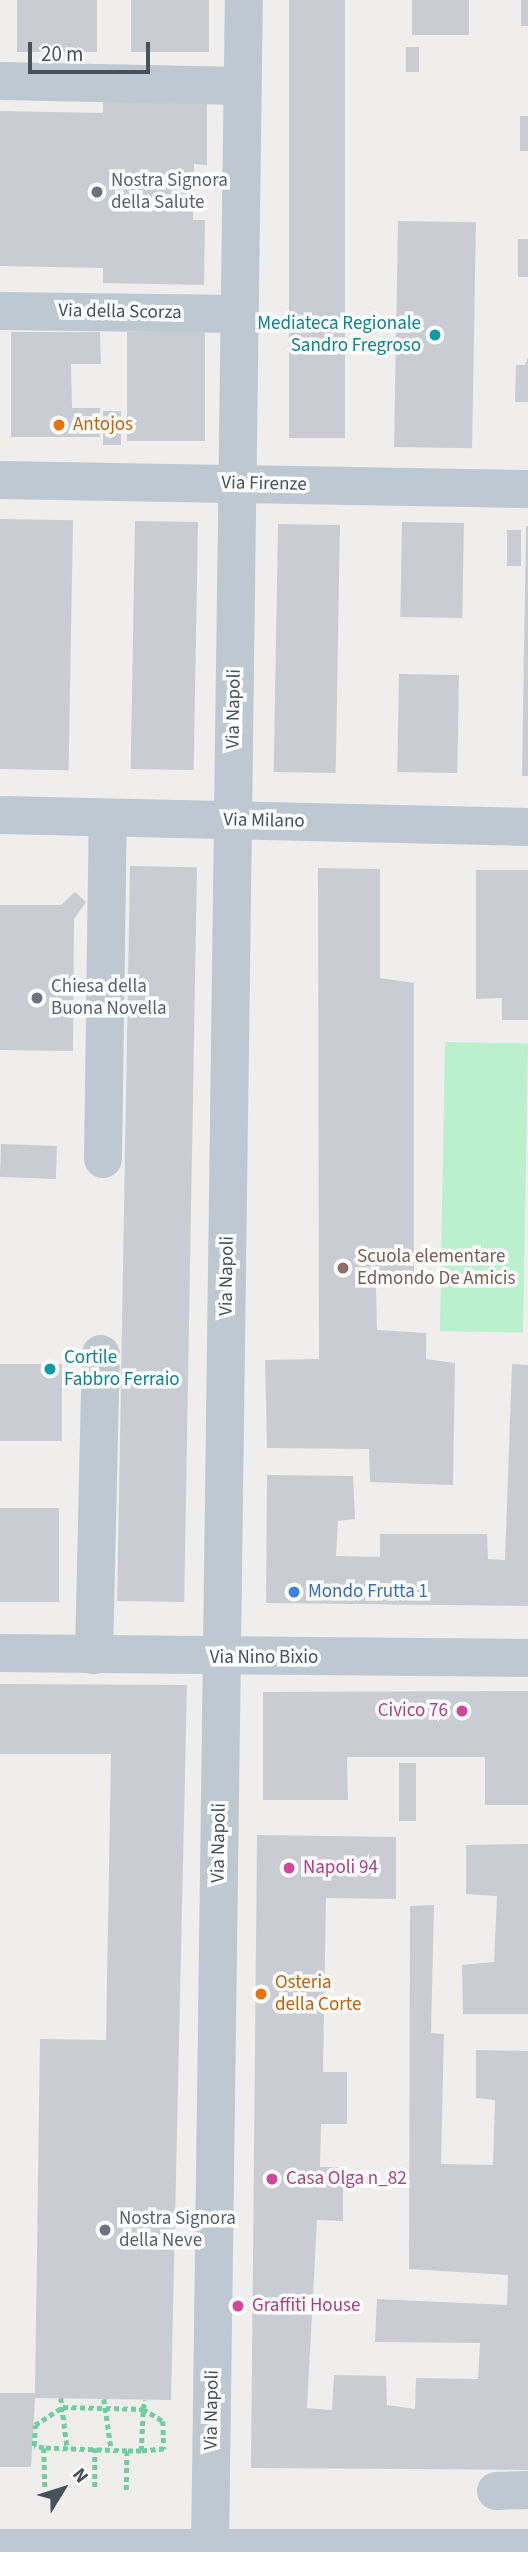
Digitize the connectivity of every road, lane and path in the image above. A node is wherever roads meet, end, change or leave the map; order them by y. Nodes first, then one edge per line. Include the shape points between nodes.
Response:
1 (244, 0) edge
2 (0, 81) edge
3 (242, 86) junction
4 (0, 311) edge
5 (240, 314) junction
6 (0, 480) edge
7 (237, 483) junction
8 (528, 489) edge
9 (0, 815) edge
10 (108, 818) junction
11 (234, 822) junction
12 (528, 827) edge
13 (103, 1159) dead end
14 (101, 1354) dead end
15 (0, 1653) edge
16 (94, 1655) junction
17 (222, 1658) junction
18 (528, 1658) edge
19 (61, 2398) dead end
20 (104, 2399) dead end
21 (145, 2400) dead end
22 (63, 2407) junction
23 (106, 2408) junction
24 (143, 2409) junction
25 (67, 2446) junction
26 (44, 2448) junction
27 (94, 2448) junction
28 (111, 2448) junction
29 (127, 2451) junction
30 (141, 2451) junction
31 (45, 2489) dead end
32 (95, 2489) dead end
33 (126, 2490) dead end
34 (0, 2548) edge
35 (513, 2548) edge
36 (209, 2550) edge

1 - 3 street, Via Napoli
2 - 3 street
3 - 5 street, Via Napoli
4 - 5 street, Via della Scorza
5 - 7 street, Via Napoli
6 - 7 street, Via Firenze
7 - 8 street, Via Firenze
7 - 11 street, Via Napoli
9 - 10 street, Via Milano
10 - 11 street, Via Milano
10 - 13 street
11 - 12 street, Via Milano
11 - 17 street, Via Napoli
14 - 16 street
15 - 16 street, Via Nino Bixio
16 - 17 street, Via Nino Bixio
17 - 18 street, Via Nino Bixio
17 - 36 street, Via Napoli
19 - 22 path
20 - 23 path
21 - 24 path
22 - 23 path
22 - 25 path
22 - 26 path via 35,2425 34,2446
23 - 24 path
23 - 28 path
24 - 30 path
24 - 30 path via 163,2421 164,2449
25 - 26 path
25 - 27 path
26 - 31 path
27 - 28 path
27 - 32 path
28 - 29 path
29 - 30 path
29 - 33 path
34 - 36 street
35 - 36 street

